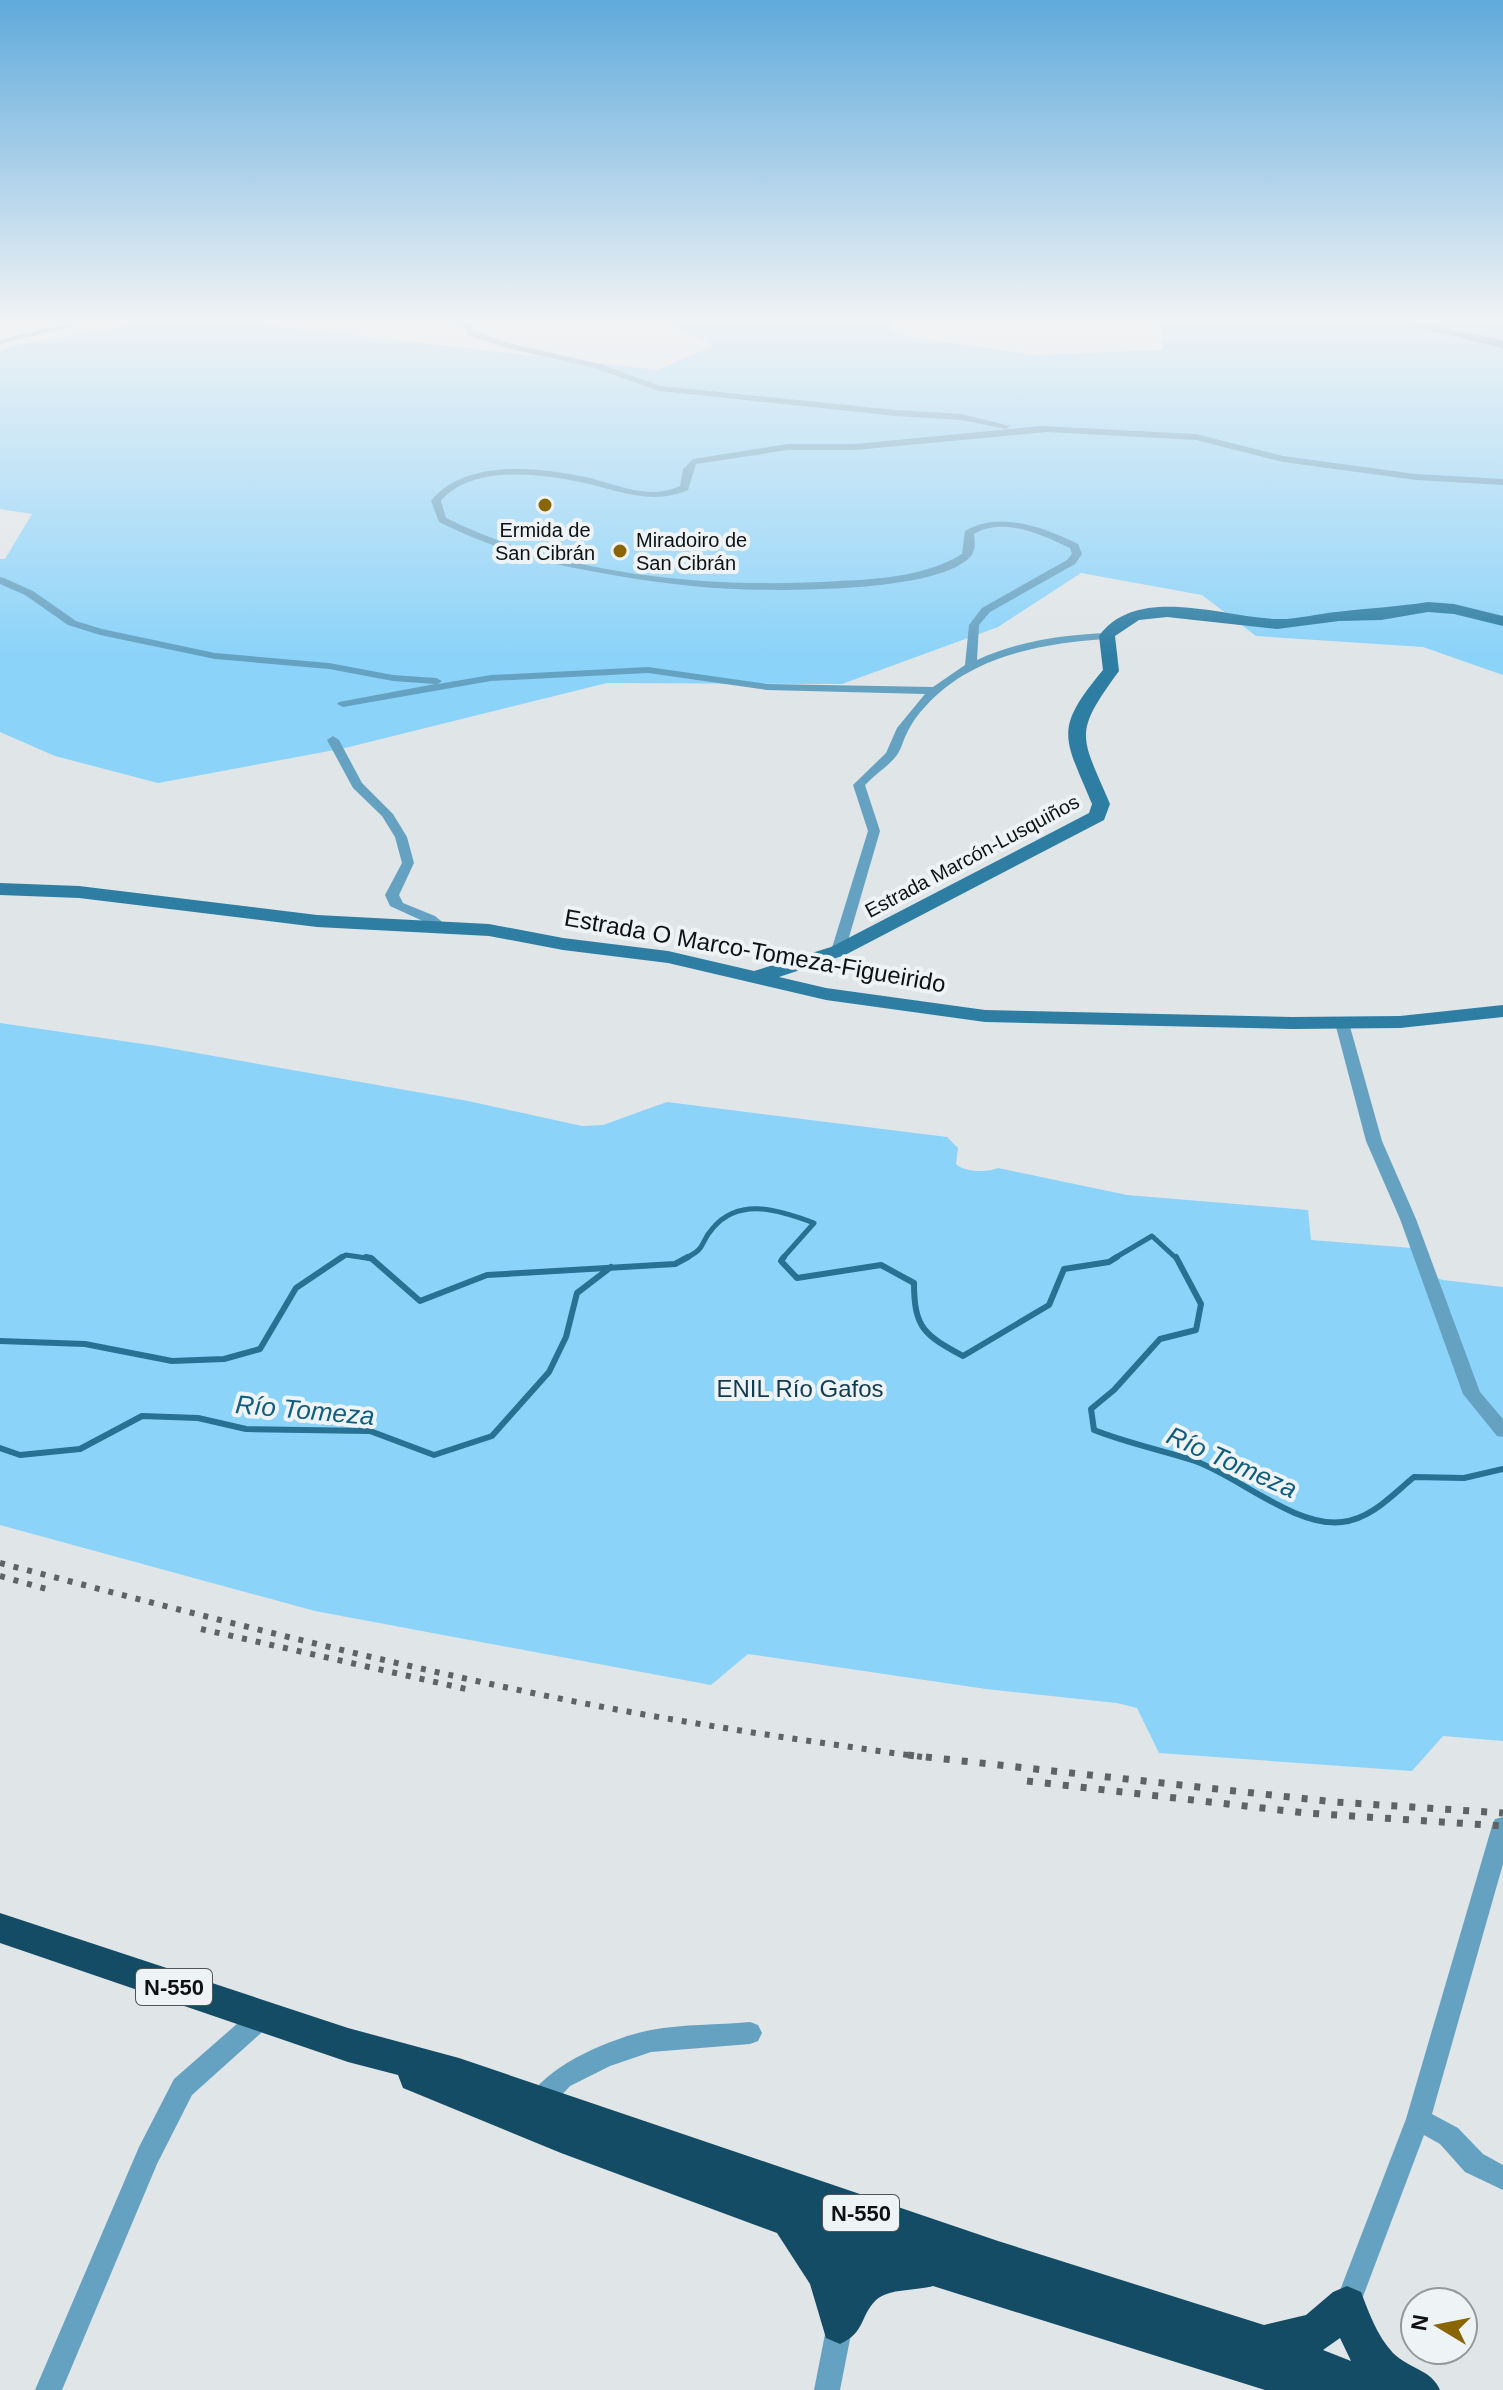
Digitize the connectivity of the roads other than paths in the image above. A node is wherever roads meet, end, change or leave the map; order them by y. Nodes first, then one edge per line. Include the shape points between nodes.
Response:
1 (1023, 432) edge
2 (1096, 432) edge
3 (1503, 482) edge
4 (1, 581) edge
5 (1503, 621) edge
6 (1107, 636) junction
7 (971, 666) junction
8 (468, 682) junction
9 (936, 691) junction
10 (343, 704) dead end
11 (333, 740) dead end
12 (0, 889) edge
13 (441, 928) junction
14 (838, 951) junction
15 (753, 978) junction
16 (1503, 1011) edge
17 (1342, 1023) junction
18 (1503, 1431) edge
19 (1503, 1826) edge
20 (0, 1928) edge
21 (262, 2017) junction
22 (750, 2033) dead end
23 (348, 2045) junction
24 (539, 2102) junction
25 (1418, 2119) junction
26 (640, 2137) junction
27 (1503, 2178) edge
28 (790, 2219) junction
29 (863, 2244) junction
30 (933, 2267) junction
31 (827, 2276) junction
32 (864, 2286) junction
33 (1134, 2304) junction
34 (1347, 2306) junction
35 (840, 2324) junction
36 (1264, 2345) junction
37 (48, 2390) edge
38 (827, 2390) edge
39 (1334, 2390) edge
40 (1372, 2390) edge
41 (1420, 2390) edge

1 - 7 street via 855,447 788,447 713,458 693,462 685,488 661,495 586,480 489,476 452,485 436,501 442,520 478,539 534,555 587,567 743,586 919,576 966,555 969,533 987,525 1032,529 1074,546 1077,554 1071,562 986,610 974,625
2 - 3 street via 1196,437 1283,459 1416,477
4 - 8 street via 72,623 100,632 215,656
5 - 6 street via 1428,607 1277,624 1153,612 1122,621
6 - 7 street via 1055,639
6 - 14 street, Estrada Marcón-Lusquiños via 1111,671 1092,694 1076,744 1101,804 1097,816
7 - 9 street
8 - 9 street via 648,670 767,687
8 - 10 street
9 - 14 street via 902,729 893,753 859,785 874,831
11 - 13 street via 357,785 387,814 401,837 408,863 392,895 397,906
12 - 13 street, Estrada O Marco-Tomeza-Figueirido
13 - 15 street, Estrada O Marco-Tomeza-Figueirido via 489,930 668,957
14 - 15 street, Estrada Marcón-Lusquiños
15 - 17 street, Estrada O Marco-Tomeza-Figueirido via 985,1016
16 - 17 street, Estrada O Marco-Tomeza-Figueirido
17 - 18 street via 1374,1141 1472,1394
19 - 25 street
20 - 21 highway, N-550
21 - 23 highway, N-550
21 - 37 street via 183,2087
22 - 24 street via 651,2041 561,2078
23 - 24 highway, N-550
23 - 28 highway, N-550 via 492,2109
24 - 26 highway, N-550
25 - 27 street via 1449,2136 1474,2163
25 - 34 street
26 - 29 highway via 730,2180 856,2226
26 - 33 highway, N-550
28 - 29 highway, N-550
28 - 31 highway
29 - 30 highway, N-550
29 - 31 highway via 838,2250
29 - 32 highway via 869,2261
29 - 33 highway via 884,2238 1035,2289
30 - 32 highway via 886,2275
30 - 39 highway, N-550
31 - 35 highway
32 - 35 highway
33 - 36 highway, N-550
34 - 36 highway via 1316,2333
34 - 41 highway via 1366,2353 1392,2381
35 - 38 street
36 - 40 highway, N-550

